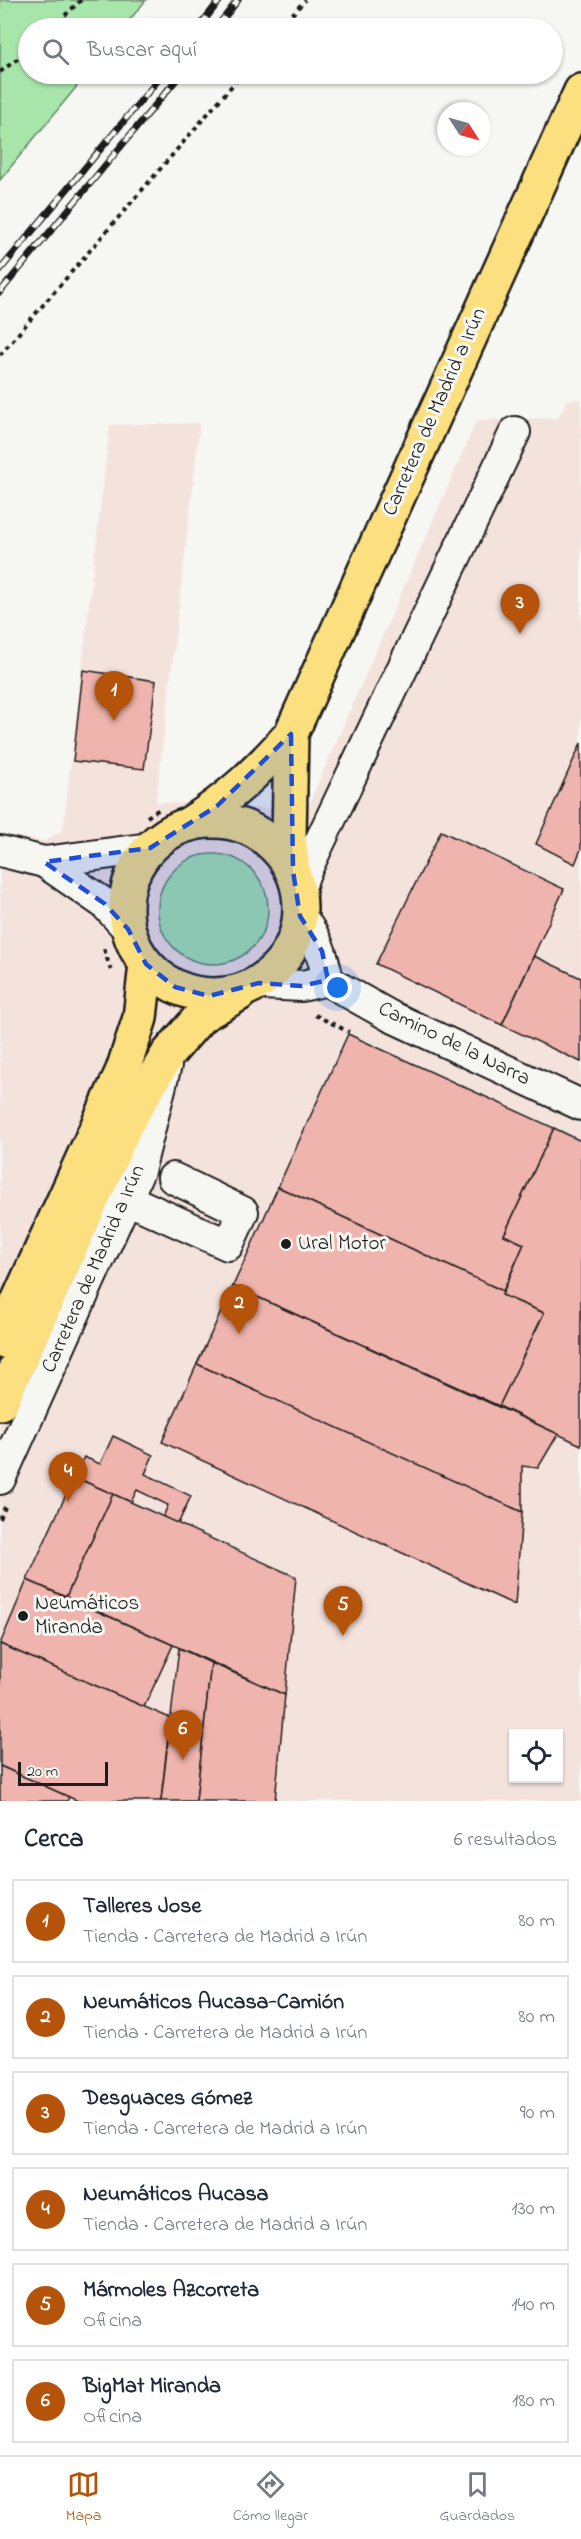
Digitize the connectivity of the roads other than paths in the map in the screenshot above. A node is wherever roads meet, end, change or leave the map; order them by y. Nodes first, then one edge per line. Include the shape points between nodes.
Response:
1 (581, 91) edge
2 (515, 432) dead end
3 (291, 734) junction
4 (189, 824) junction
5 (150, 848) junction
6 (0, 851) edge
7 (44, 862) junction
8 (297, 893) junction
9 (128, 929) junction
10 (146, 964) junction
11 (328, 980) junction
12 (254, 987) junction
13 (168, 1054) junction
14 (581, 1105) edge
15 (173, 1178) dead end
16 (127, 1198) junction
17 (0, 1341) edge
18 (0, 1403) edge
19 (0, 1479) edge

1 - 3 highway, Carretera de Madrid a Irún
2 - 8 street
3 - 4 highway, Carretera de Madrid a Irún via 249,780
3 - 8 highway, Carretera de Madrid a Irún via 289,838
4 - 5 highway
4 - 8 highway via 224,821 249,829 272,843
5 - 7 street
5 - 9 highway via 134,872 126,900
6 - 7 street
7 - 9 street via 105,904
8 - 11 street via 322,951
8 - 12 highway via 296,937 286,957
9 - 10 highway
10 - 12 highway via 159,977 191,993 227,995
10 - 17 highway via 140,1018 123,1070
11 - 12 street via 302,986
11 - 14 street, Camino de la Narra via 390,1016
12 - 13 highway, Carretera de Madrid a Irún via 201,1016
13 - 16 street, Carretera de Madrid a Irún via 153,1122
13 - 18 highway, Carretera de Madrid a Irún via 126,1124
15 - 16 street via 243,1212 228,1245
16 - 19 street, Carretera de Madrid a Irún

